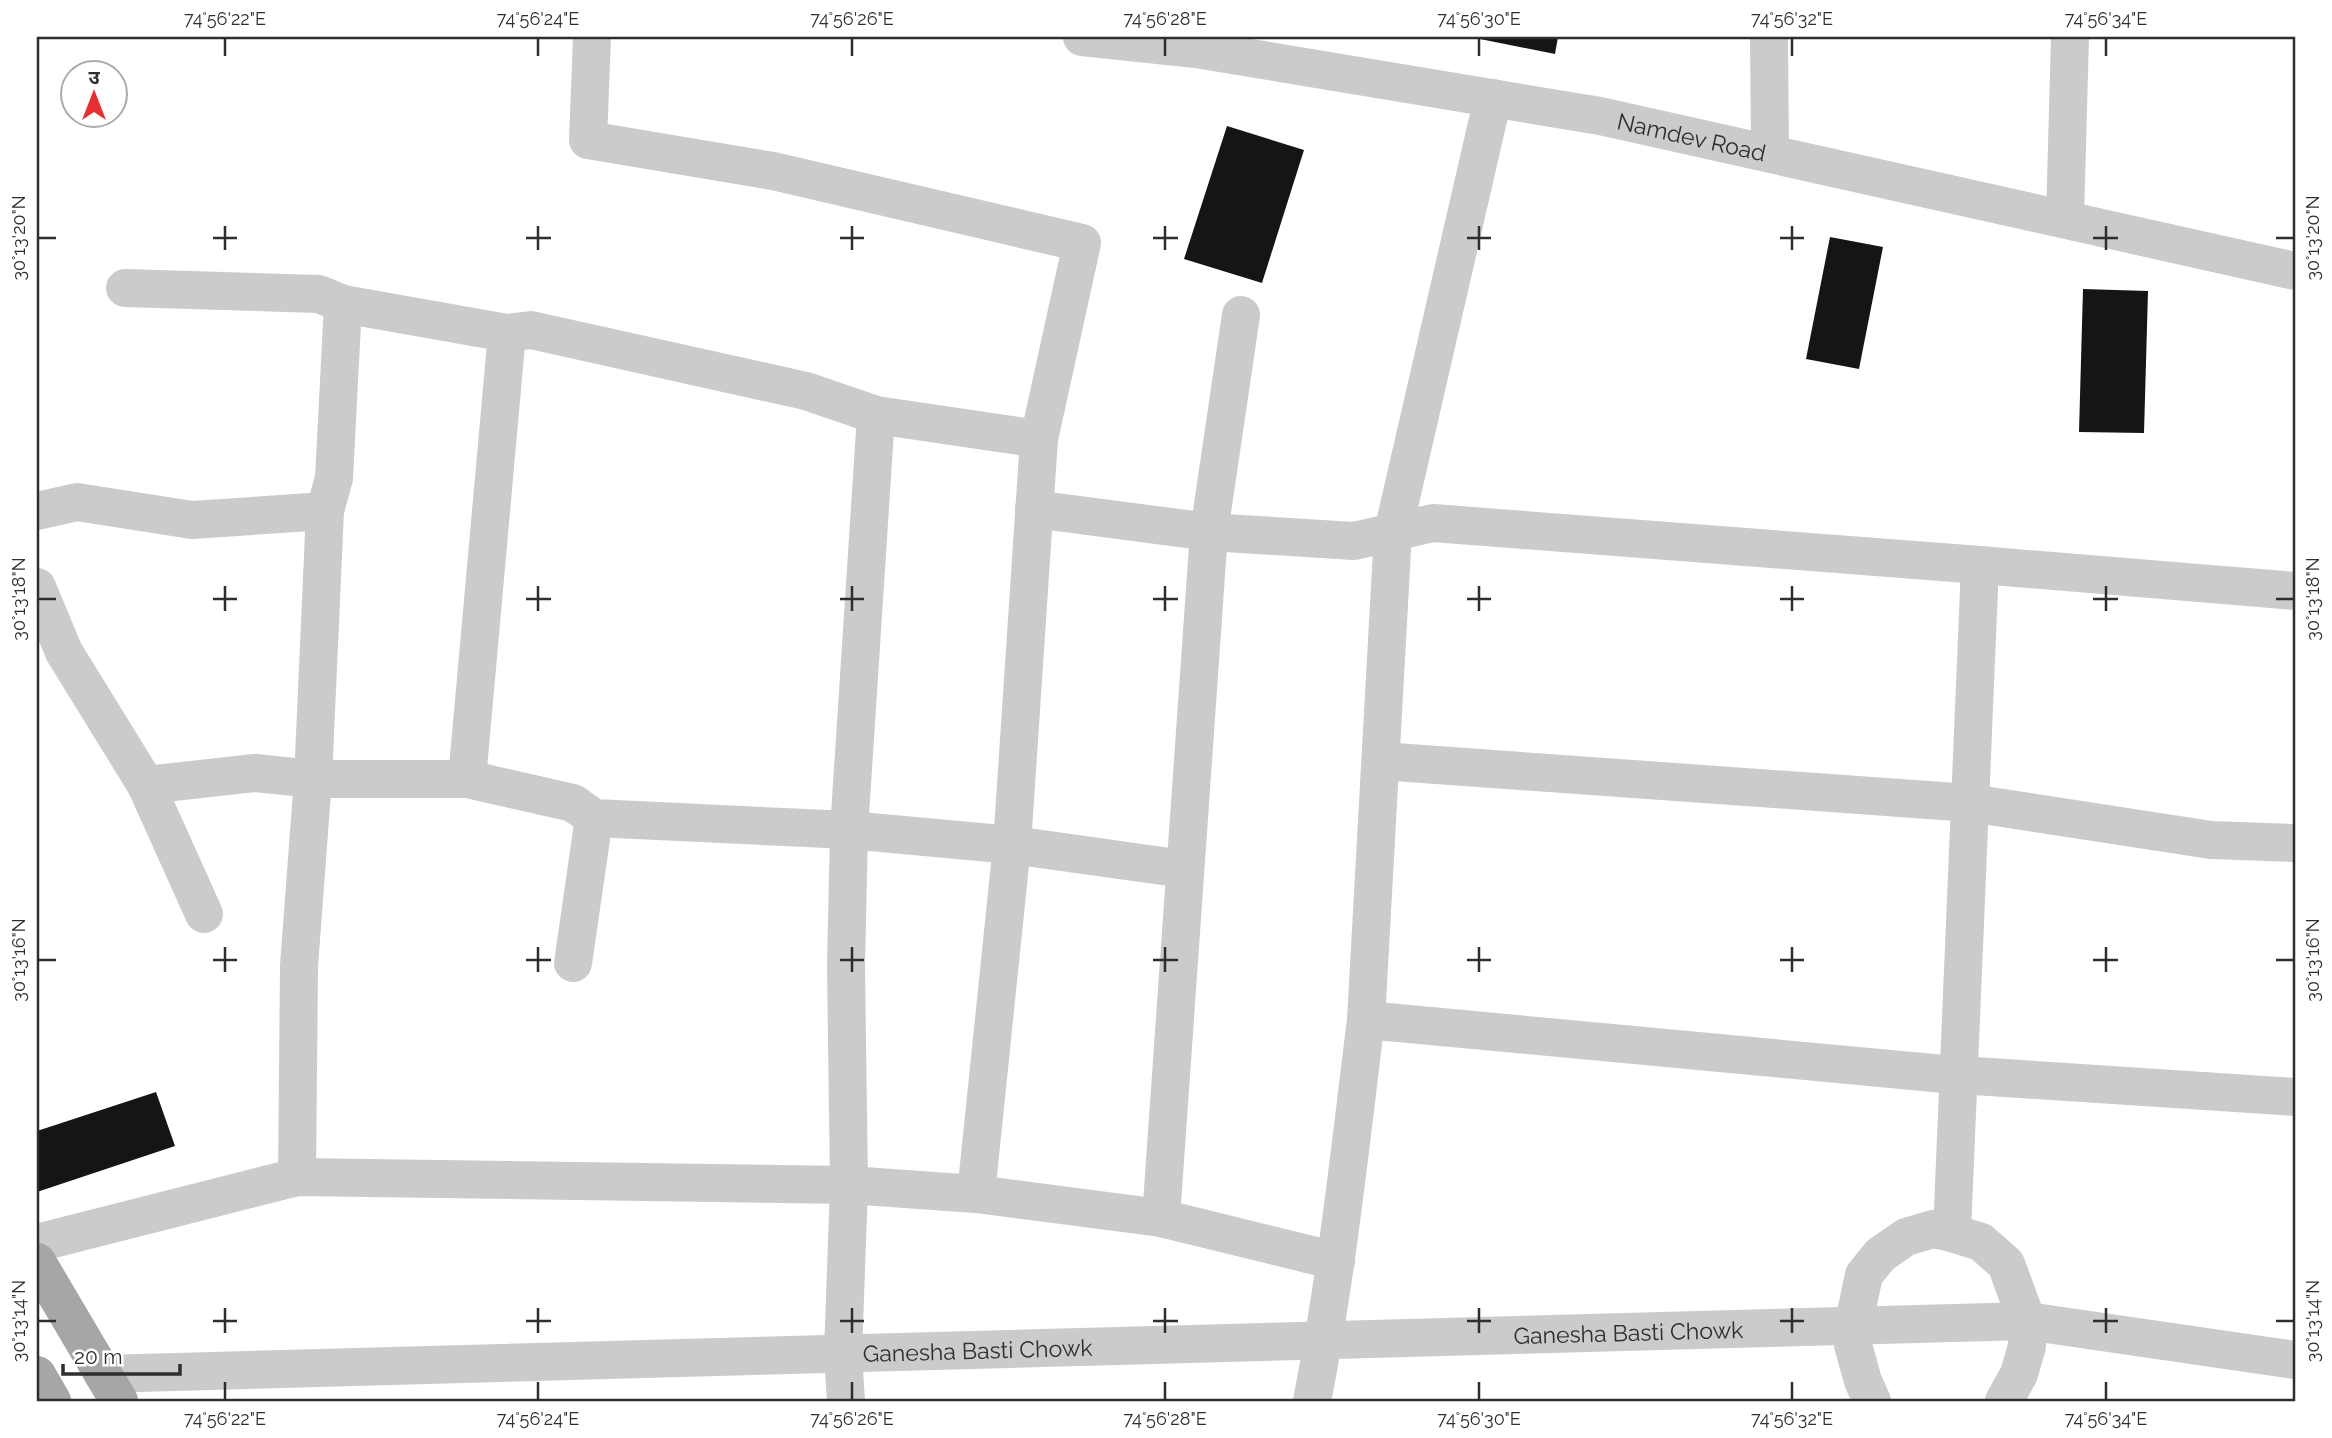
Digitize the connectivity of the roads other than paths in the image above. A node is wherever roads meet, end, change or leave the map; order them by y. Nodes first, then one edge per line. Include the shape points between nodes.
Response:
1 (592, 37) edge
2 (1082, 37) edge
3 (1769, 37) edge
4 (2070, 37) edge
5 (1493, 98) junction
6 (1770, 153) junction
7 (2065, 218) junction
8 (2295, 271) edge
9 (125, 288) dead end
10 (343, 304) junction
11 (1241, 315) dead end
12 (507, 333) junction
13 (876, 415) junction
14 (1040, 439) junction
15 (1034, 509) junction
16 (37, 511) edge
17 (325, 511) junction
18 (1209, 532) junction
19 (1393, 532) junction
20 (1980, 565) junction
21 (37, 587) edge
22 (2295, 591) edge
23 (1381, 761) junction
24 (313, 779) junction
25 (467, 779) junction
26 (146, 785) junction
27 (1970, 803) junction
28 (594, 818) junction
29 (849, 830) junction
30 (2295, 844) edge
31 (1012, 845) junction
32 (1184, 869) junction
33 (204, 914) dead end
34 (573, 963) dead end
35 (1366, 1020) junction
36 (1959, 1074) junction
37 (2295, 1097) edge
38 (298, 1177) junction
39 (849, 1185) junction
40 (976, 1194) junction
41 (1161, 1218) junction
42 (1952, 1233) junction
43 (37, 1243) edge
44 (1336, 1261) junction
45 (37, 1262) edge
46 (2027, 1321) junction
47 (1853, 1327) junction
48 (1324, 1341) junction
49 (843, 1354) junction
50 (2295, 1360) edge
51 (37, 1375) edge
52 (111, 1387) edge
53 (52, 1401) edge
54 (846, 1401) edge
55 (1312, 1401) edge
56 (1872, 1401) edge
57 (2004, 1401) edge

1 - 14 street via 588,141 773,171 1082,243
2 - 5 street, Namdev Road via 1196,49
3 - 6 street
4 - 7 street
5 - 6 street, Namdev Road
5 - 19 street
6 - 7 street, Namdev Road
7 - 8 street, Namdev Road
9 - 10 street via 319,295
10 - 12 street
10 - 17 street via 334,478
11 - 18 street
12 - 13 street via 531,330 806,391
12 - 25 street
13 - 14 street
13 - 29 street
14 - 15 street
15 - 18 street
15 - 31 street
16 - 17 street via 77,502 192,520
17 - 24 street
18 - 19 street via 1354,541
18 - 32 street
19 - 20 street via 1433,523
19 - 23 street
20 - 22 street
20 - 27 street
21 - 26 street via 64,652
23 - 27 street
23 - 35 street
24 - 25 street
24 - 26 street via 255,773
24 - 38 street via 299,966
25 - 28 street via 573,803
26 - 33 street
27 - 30 street via 2211,839
27 - 36 street
28 - 29 street
28 - 34 street
29 - 31 street
29 - 39 street
31 - 32 street
31 - 40 street
32 - 41 street
35 - 36 street
35 - 44 street
36 - 37 street
36 - 42 street
38 - 39 street
38 - 43 street
39 - 40 street
39 - 49 street
40 - 41 street
41 - 44 street
42 - 46 street via 1980,1242 2006,1264
42 - 47 street via 1933,1229 1906,1237 1880,1255 1864,1275
44 - 48 street
45 - 52 main road
46 - 47 street, Ganesha Basti Chowk
46 - 50 street, Ganesha Basti Chowk
46 - 57 street via 2020,1374
47 - 48 street, Ganesha Basti Chowk
47 - 56 street via 1853,1345
48 - 49 street, Ganesha Basti Chowk
48 - 55 street
49 - 52 street, Ganesha Basti Chowk
49 - 54 street
51 - 53 main road

